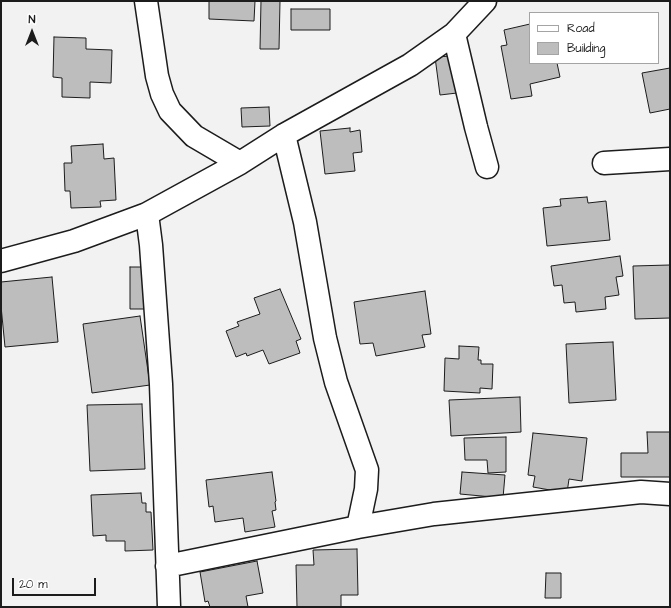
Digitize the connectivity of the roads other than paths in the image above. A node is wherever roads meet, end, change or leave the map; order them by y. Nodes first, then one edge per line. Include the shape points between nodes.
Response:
1 (146, 1) edge
2 (485, 1) edge
3 (454, 34) junction
4 (284, 135) junction
5 (670, 159) edge
6 (240, 163) junction
7 (604, 163) dead end
8 (487, 167) dead end
9 (148, 214) junction
10 (1, 260) edge
11 (670, 494) edge
12 (358, 528) junction
13 (168, 566) junction
14 (169, 607) edge

1 - 6 street via 157,76 170,111 194,136
2 - 3 street
3 - 4 street via 410,65
3 - 8 street
4 - 6 street
4 - 12 street via 305,222 325,338 336,382 367,470
5 - 7 street
6 - 9 street
9 - 10 street via 74,240
9 - 13 street via 161,384
11 - 12 street via 641,492 434,514
12 - 13 street
13 - 14 street

